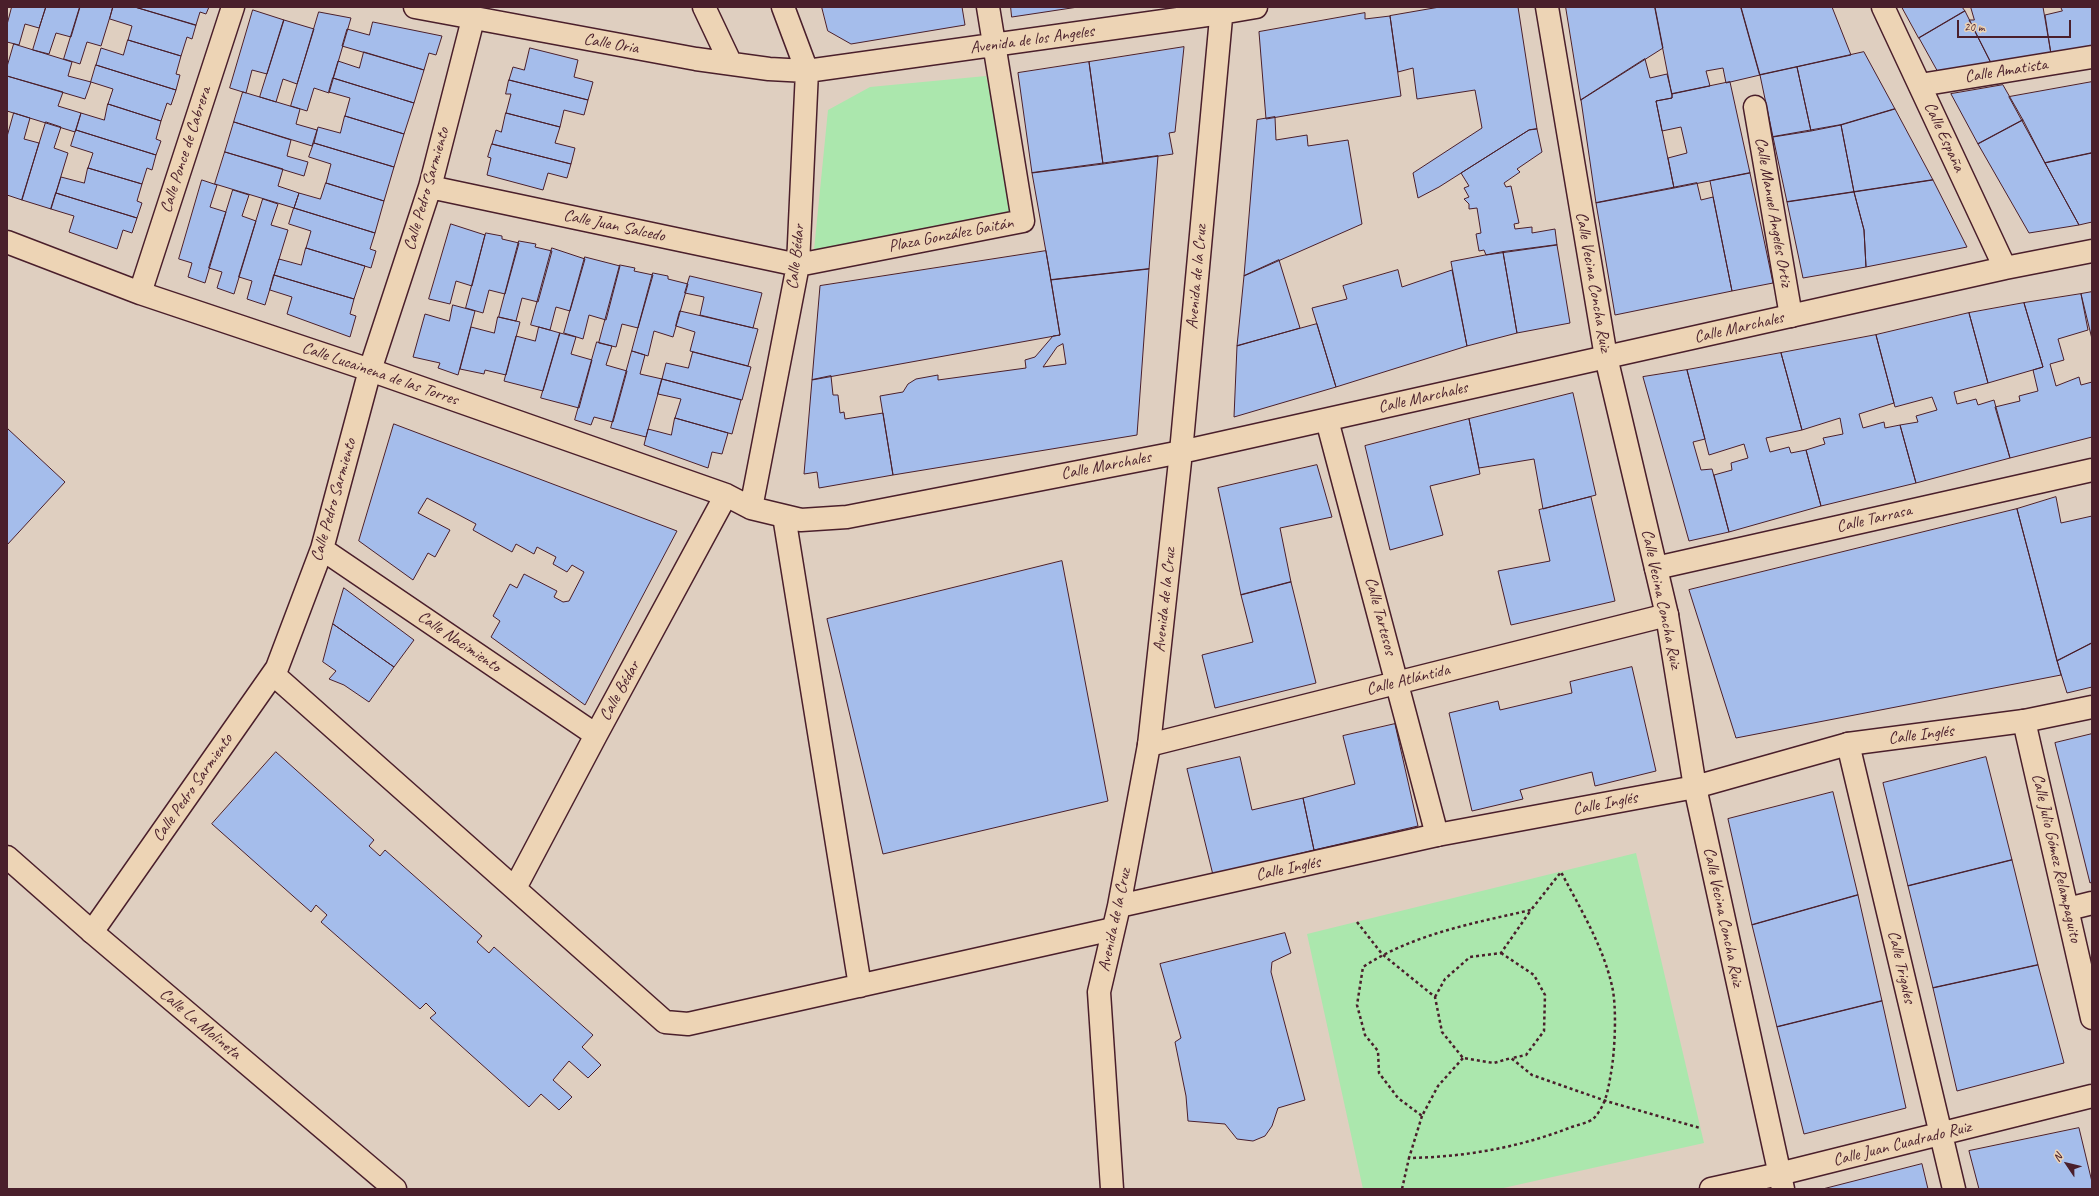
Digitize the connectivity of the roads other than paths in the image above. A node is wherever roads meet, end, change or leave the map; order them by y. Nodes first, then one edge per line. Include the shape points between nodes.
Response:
1 (233, 7) edge
2 (415, 7) edge
3 (704, 7) edge
4 (783, 7) edge
5 (988, 7) edge
6 (1256, 7) edge
7 (1547, 7) edge
8 (1883, 7) edge
9 (1222, 10) edge
10 (473, 19) junction
11 (993, 45) junction
12 (2092, 57) edge
13 (731, 64) junction
14 (807, 71) junction
15 (1920, 85) junction
16 (1755, 107) dead end
17 (430, 187) junction
18 (7, 242) edge
19 (2092, 251) edge
20 (798, 265) junction
21 (2005, 268) junction
22 (140, 293) junction
23 (1791, 316) junction
24 (1606, 357) junction
25 (370, 370) junction
26 (1327, 420) junction
27 (1181, 452) junction
28 (2092, 470) edge
29 (726, 495) junction
30 (751, 508) junction
31 (784, 516) junction
32 (322, 549) junction
33 (1656, 568) junction
34 (1667, 615) junction
35 (273, 674) junction
36 (1398, 682) junction
37 (2092, 707) edge
38 (2024, 721) junction
39 (596, 735) junction
40 (1848, 744) junction
41 (1149, 745) junction
42 (1695, 787) junction
43 (1437, 835) junction
44 (7, 857) edge
45 (515, 888) junction
46 (2092, 903) edge
47 (1119, 906) junction
48 (2068, 909) junction
49 (1113, 929) junction
50 (92, 932) junction
51 (860, 986) junction
52 (2092, 1018) edge
53 (2092, 1096) edge
54 (1941, 1135) junction
55 (1781, 1182) edge
56 (395, 1189) edge
57 (1112, 1189) edge
58 (1711, 1189) edge
59 (1954, 1189) edge

1 - 22 street, Calle Ponce de Cabrera
2 - 10 street, Calle Oria
3 - 13 street
4 - 14 street, Calle Bédar
5 - 11 street
6 - 9 street, Avenida de los Angeles
7 - 24 street, Calle Vecina Concha Ruiz
8 - 15 street, Calle España
9 - 11 street, Avenida de los Angeles
9 - 27 street, Avenida de la Cruz
10 - 13 street, Calle Oria
10 - 17 street, Calle Pedro Sarmiento
11 - 14 street, Avenida de los Angeles
11 - 20 street, Plaza González Gaitán via 1023,221
12 - 15 street, Calle Amatista
13 - 14 street, Calle Oria
14 - 20 street, Calle Bédar
15 - 21 street, Calle España
16 - 23 street, Calle Manuel Angeles Ortiz
17 - 20 street, Calle Juan Salcedo
17 - 25 street, Calle Pedro Sarmiento
18 - 22 street, Calle Lucainena de las Torres
19 - 21 street, Calle Marchales
20 - 30 street, Calle Bédar
21 - 23 street, Calle Marchales
22 - 25 street, Calle Lucainena de las Torres
23 - 24 street, Calle Marchales
24 - 26 street, Calle Marchales
24 - 33 street, Calle Vecina Concha Ruiz
25 - 29 street, Calle Lucainena de las Torres
25 - 32 street, Calle Pedro Sarmiento
26 - 27 street, Calle Marchales
26 - 36 street, Calle Tartesos
27 - 31 street, Calle Marchales via 847,517 801,520
27 - 41 street, Avenida de la Cruz
28 - 33 street, Calle Tarrasa
29 - 30 street, Calle Lucainena de las Torres
29 - 39 street, Calle Bédar
30 - 31 street, Calle Marchales
31 - 51 street
32 - 35 street, Calle Pedro Sarmiento
32 - 39 street, Calle Nacimiento
33 - 34 street, Calle Vecina Concha Ruiz
34 - 36 street, Calle Atlántida
34 - 42 street, Calle Vecina Concha Ruiz
35 - 45 street
35 - 50 street, Calle Pedro Sarmiento
36 - 41 street, Calle Atlántida
36 - 43 street, Calle Tartesos
37 - 38 street, Calle Inglés
38 - 40 street, Calle Inglés
38 - 48 street, Calle Julio Gómez Relampaguito
39 - 45 street, Calle Bédar
40 - 42 street, Calle Inglés
40 - 54 street, Calle Trigales
41 - 47 street, Avenida de la Cruz
42 - 43 street, Calle Inglés
42 - 55 street, Calle Vecina Concha Ruiz
43 - 47 street, Calle Inglés
44 - 50 street, Calle La Molineta
45 - 51 street via 665,1022 688,1024
46 - 48 street
47 - 49 street, Avenida de la Cruz
48 - 52 street, Calle Julio Gómez Relampaguito
49 - 51 street
49 - 57 street, Avenida de la Cruz via 1099,992
50 - 56 street, Calle La Molineta
53 - 54 street, Calle Juan Cuadrado Ruiz
54 - 55 street, Calle Juan Cuadrado Ruiz
54 - 59 street, Calle Trigales
55 - 58 street, Calle Juan Cuadrado Ruiz

